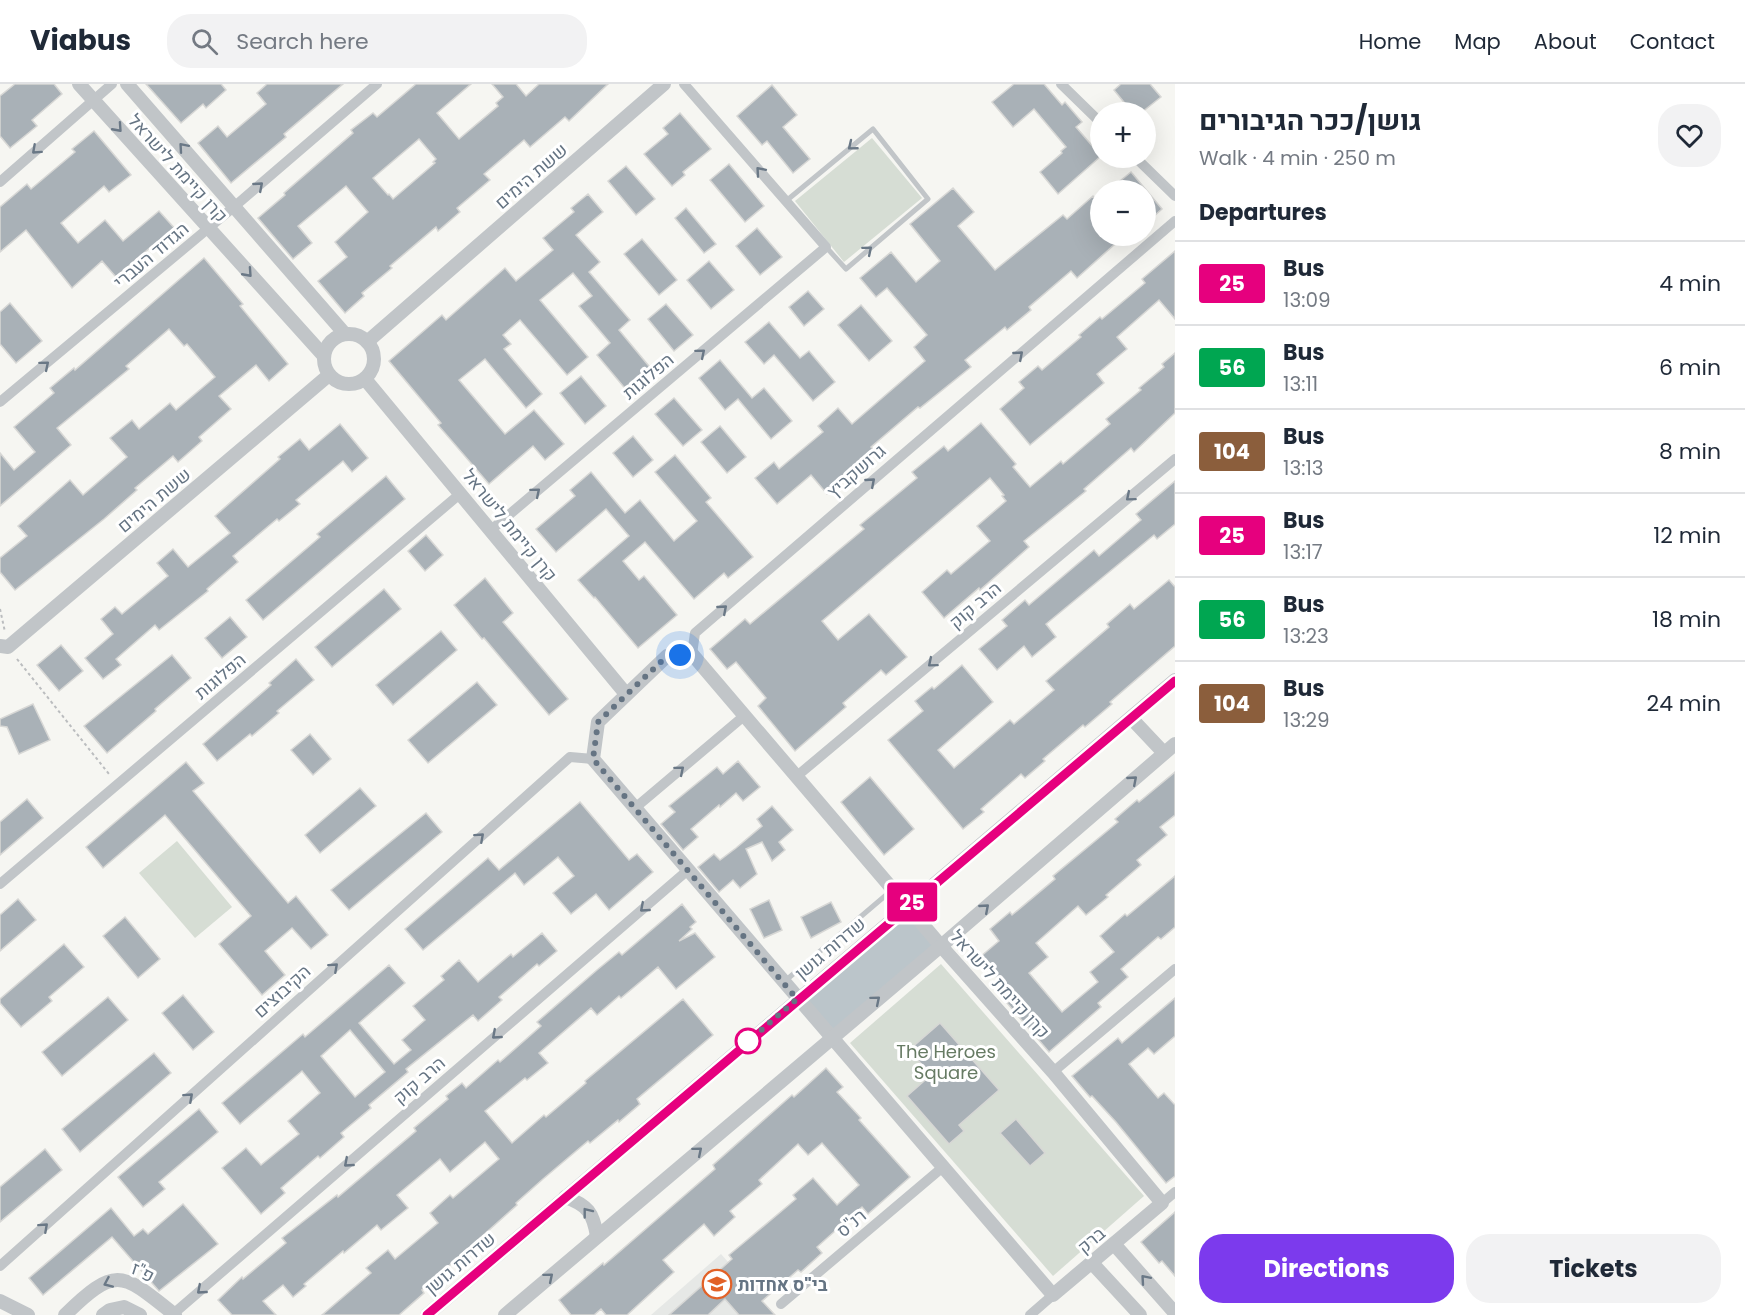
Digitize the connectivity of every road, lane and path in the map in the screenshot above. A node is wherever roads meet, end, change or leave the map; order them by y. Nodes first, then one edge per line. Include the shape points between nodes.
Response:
1 (79, 84) edge
2 (112, 84) edge
3 (127, 84) edge
4 (377, 84) edge
5 (664, 84) edge
6 (684, 84) edge
7 (1061, 84) edge
8 (93, 100) junction
9 (1090, 112) edge
10 (1146, 168) edge
11 (0, 182) edge
12 (1175, 196) edge
13 (786, 201) junction
14 (235, 206) junction
15 (1175, 221) edge
16 (209, 229) junction
17 (826, 247) junction
18 (345, 334) junction
19 (367, 342) junction
20 (324, 356) junction
21 (329, 375) junction
22 (365, 378) junction
23 (0, 402) edge
24 (1175, 459) edge
25 (461, 493) junction
26 (491, 530) junction
27 (0, 609) edge
28 (4, 646) edge
29 (692, 654) junction
30 (1175, 681) edge
31 (626, 694) junction
32 (744, 716) junction
33 (1131, 718) junction
34 (1175, 744) edge
35 (1164, 753) junction
36 (593, 759) junction
37 (797, 776) junction
38 (118, 784) junction
39 (635, 808) junction
40 (688, 870) junction
41 (0, 884) edge
42 (893, 889) junction
43 (908, 906) junction
44 (941, 946) junction
45 (1175, 969) edge
46 (783, 982) junction
47 (797, 999) junction
48 (832, 1038) junction
49 (1053, 1072) junction
50 (943, 1167) junction
51 (1175, 1192) edge
52 (565, 1197) junction
53 (1162, 1203) junction
54 (597, 1236) junction
55 (1114, 1244) junction
56 (1092, 1263) junction
57 (0, 1266) edge
58 (1053, 1295) junction
59 (0, 1301) edge
60 (782, 1304) dead end
61 (1175, 1313) edge
62 (28, 1315) edge
63 (65, 1315) edge
64 (103, 1315) edge
65 (140, 1315) edge
66 (173, 1315) edge
67 (427, 1315) edge
68 (505, 1315) edge
69 (1030, 1315) edge
70 (1140, 1315) edge

1 - 8 street, קרן קיימת לישראל
2 - 8 street
14 -> 3 street, קרן קיימת לישראל
14 -> 4 street, הגדוד העברי
5 - 19 street, ששת הימים
13 -> 6 street
7 - 9 street
8 -> 11 street
8 -> 16 street, קרן קיימת לישראל
10 - 12 street
13 - 17 street
17 -> 13 lane via 846,269 928,200 873,129
14 - 16 street, הגדוד העברי
14 - 18 street, קרן קיימת לישראל
29 -> 15 street, גרושקביץ via 695,633
16 -> 20 street, קרן קיימת לישראל
23 -> 16 street, הגדוד העברי
26 -> 17 street, הפלוגות
18 - 19 street
18 - 20 street via 330,342
19 - 22 street via 372,349 373,365
20 - 21 street
21 - 22 street via 351,385
21 - 28 street, ששת הימים
22 - 25 street, קרן קיימת לישראל
24 -> 37 street, הרב קוק
25 - 26 street, קרן קיימת לישראל
25 - 38 street, הפלוגות
26 - 31 street, קרן קיימת לישראל
27 - 28 path
28 - 38 path
29 - 31 street via 667,656
29 - 32 street, קרן קיימת לישראל
30 - 33 street, שדרות גושן
31 - 36 street via 598,722
32 - 37 street, קרן קיימת לישראל
39 -> 32 street
33 - 35 street
33 - 43 street, שדרות גושן
34 - 35 street
44 -> 35 street
36 - 39 street
57 -> 36 street, הקיבוצים via 570,757
37 - 42 street, קרן קיימת לישראל
38 - 41 street, הפלוגות
39 - 40 street
40 - 46 street
40 -> 66 street, הרב קוק
42 - 43 street, קרן קיימת לישראל
42 - 46 lane
43 - 44 street, קרן קיימת לישראל
43 - 47 street, שדרות גושן
48 -> 44 street
44 - 49 street, קרן קיימת לישראל
45 - 49 street
46 - 47 street
47 - 48 street
47 - 52 street, שדרות גושן
48 - 50 street
54 -> 48 street
49 - 53 street, קרן קיימת לישראל
50 - 58 street
50 - 60 street, רנ"ס
51 - 53 street, ברק
54 -> 52 street via 589,1210
52 - 67 street, שדרות גושן
53 - 55 street, ברק
68 -> 54 street
55 - 56 street, ברק
61 -> 55 street
56 - 58 street, ברק
56 - 70 street
58 - 69 street, ברק
59 - 62 street
66 -> 63 street, פ"ז via 135,1285 115,1279
64 - 65 street via 124,1307

